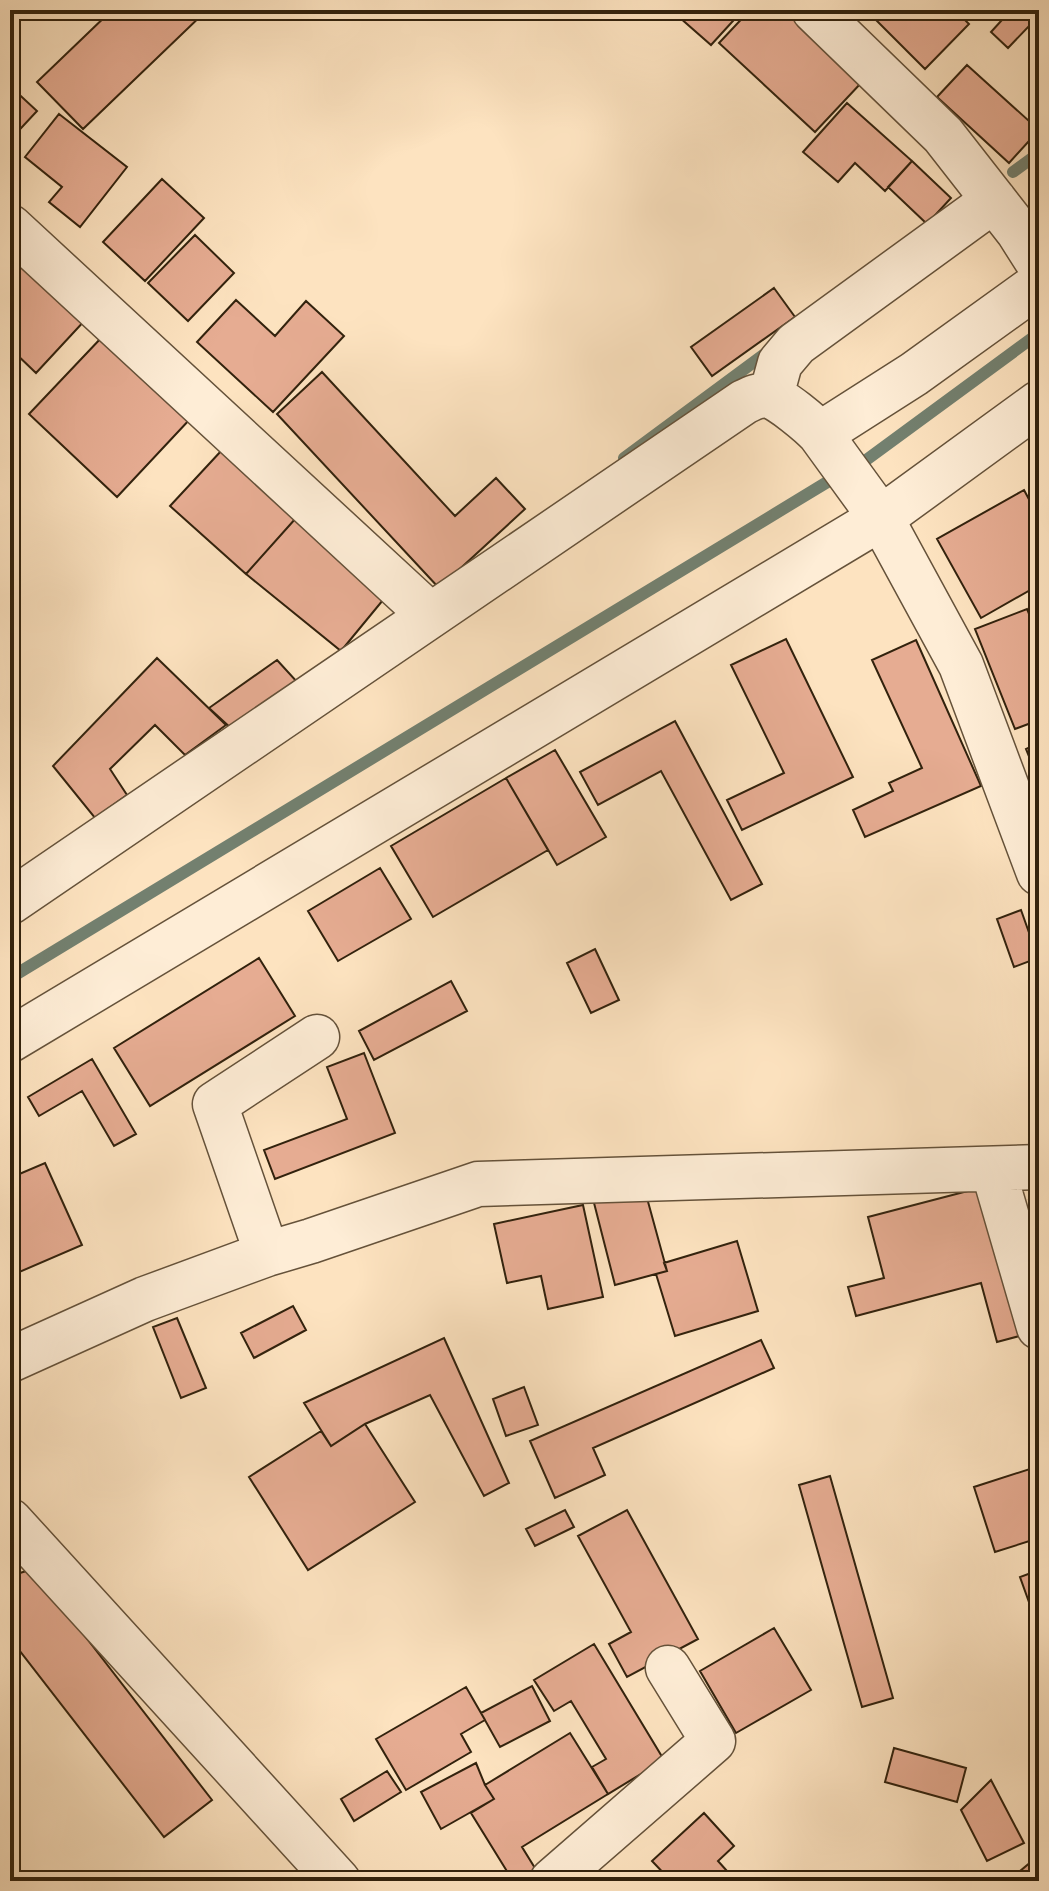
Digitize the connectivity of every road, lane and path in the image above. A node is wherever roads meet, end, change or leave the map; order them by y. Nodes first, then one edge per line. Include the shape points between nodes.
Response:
1 (814, 10) edge
2 (994, 200) junction
3 (10, 227) edge
4 (1039, 264) edge
5 (1039, 284) edge
6 (771, 396) junction
7 (1039, 403) edge
8 (820, 434) junction
9 (881, 518) junction
10 (430, 615) junction
11 (1039, 873) edge
12 (10, 902) edge
13 (317, 1037) dead end
14 (10, 1040) edge
15 (1039, 1167) edge
16 (993, 1169) junction
17 (267, 1254) junction
18 (1039, 1327) edge
19 (10, 1360) edge
20 (10, 1521) edge
21 (668, 1668) dead end
22 (338, 1881) edge
23 (552, 1881) edge

1 - 2 street via 943,135
2 - 4 street
2 - 6 street via 796,344 780,363
3 - 10 street
5 - 8 street
6 - 8 street
6 - 10 street via 744,402
7 - 9 street
8 - 9 street
9 - 11 street via 961,665
9 - 14 street
10 - 12 street
13 - 17 street via 215,1104
15 - 16 street
16 - 17 street via 478,1184
16 - 18 street
17 - 19 street via 145,1299
20 - 22 street
21 - 23 street via 713,1741

